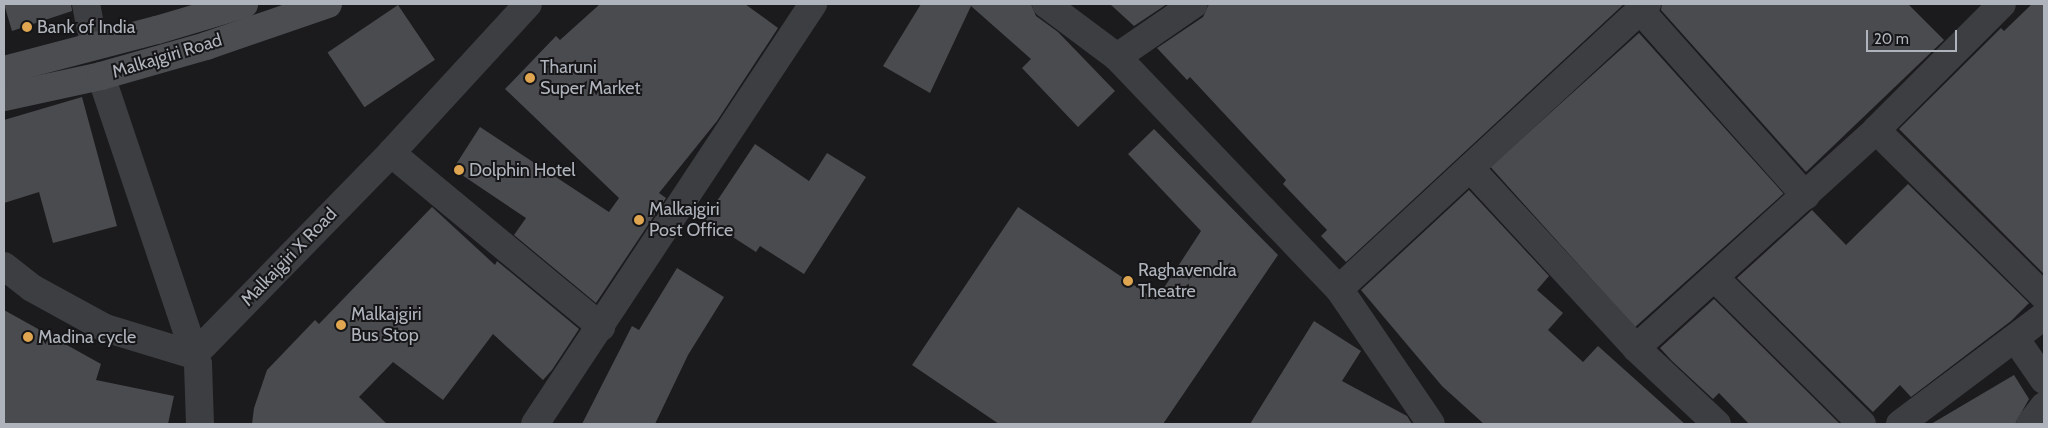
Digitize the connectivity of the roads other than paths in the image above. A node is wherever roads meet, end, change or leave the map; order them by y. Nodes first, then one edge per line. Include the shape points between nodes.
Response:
1 (244, 4) edge
2 (328, 4) edge
3 (528, 4) edge
4 (813, 4) edge
5 (1046, 4) edge
6 (1194, 4) edge
7 (2002, 4) edge
8 (89, 6) edge
9 (1643, 7) edge
10 (94, 45) junction
11 (1117, 57) junction
12 (4, 70) edge
13 (100, 76) junction
14 (4, 98) edge
15 (1876, 130) junction
16 (391, 153) junction
17 (1471, 169) junction
18 (1806, 196) junction
19 (4, 266) edge
20 (1715, 278) junction
21 (1339, 289) junction
22 (2044, 296) edge
23 (2044, 316) edge
24 (601, 326) junction
25 (2015, 338) junction
26 (1636, 348) junction
27 (194, 355) junction
28 (2044, 380) edge
29 (2044, 406) edge
30 (200, 424) edge
31 (535, 424) edge
32 (1431, 424) edge
33 (1718, 424) edge
34 (1862, 424) edge
35 (1900, 424) edge
36 (2030, 424) edge

1 - 10 main road, Malkajgiri Road
2 - 13 main road, Malkajgiri Road via 206,46
3 - 16 street, Malkajgiri X Road
4 - 24 street
5 - 11 street
6 - 11 street
7 - 15 street
8 - 10 street
9 - 17 street
9 - 18 street
10 - 12 main road, Malkajgiri Road
11 - 21 street
13 - 14 main road, Malkajgiri Road
13 - 27 street
15 - 18 street
15 - 22 street
16 - 24 street
16 - 27 street, Malkajgiri X Road
17 - 21 street
17 - 26 street
18 - 20 street
19 - 27 street via 32,288 105,328
20 - 26 street
20 - 34 street
21 - 32 street
23 - 25 street
24 - 31 street
25 - 28 street
25 - 35 street
26 - 33 street
27 - 30 street via 198,364
29 - 36 street

